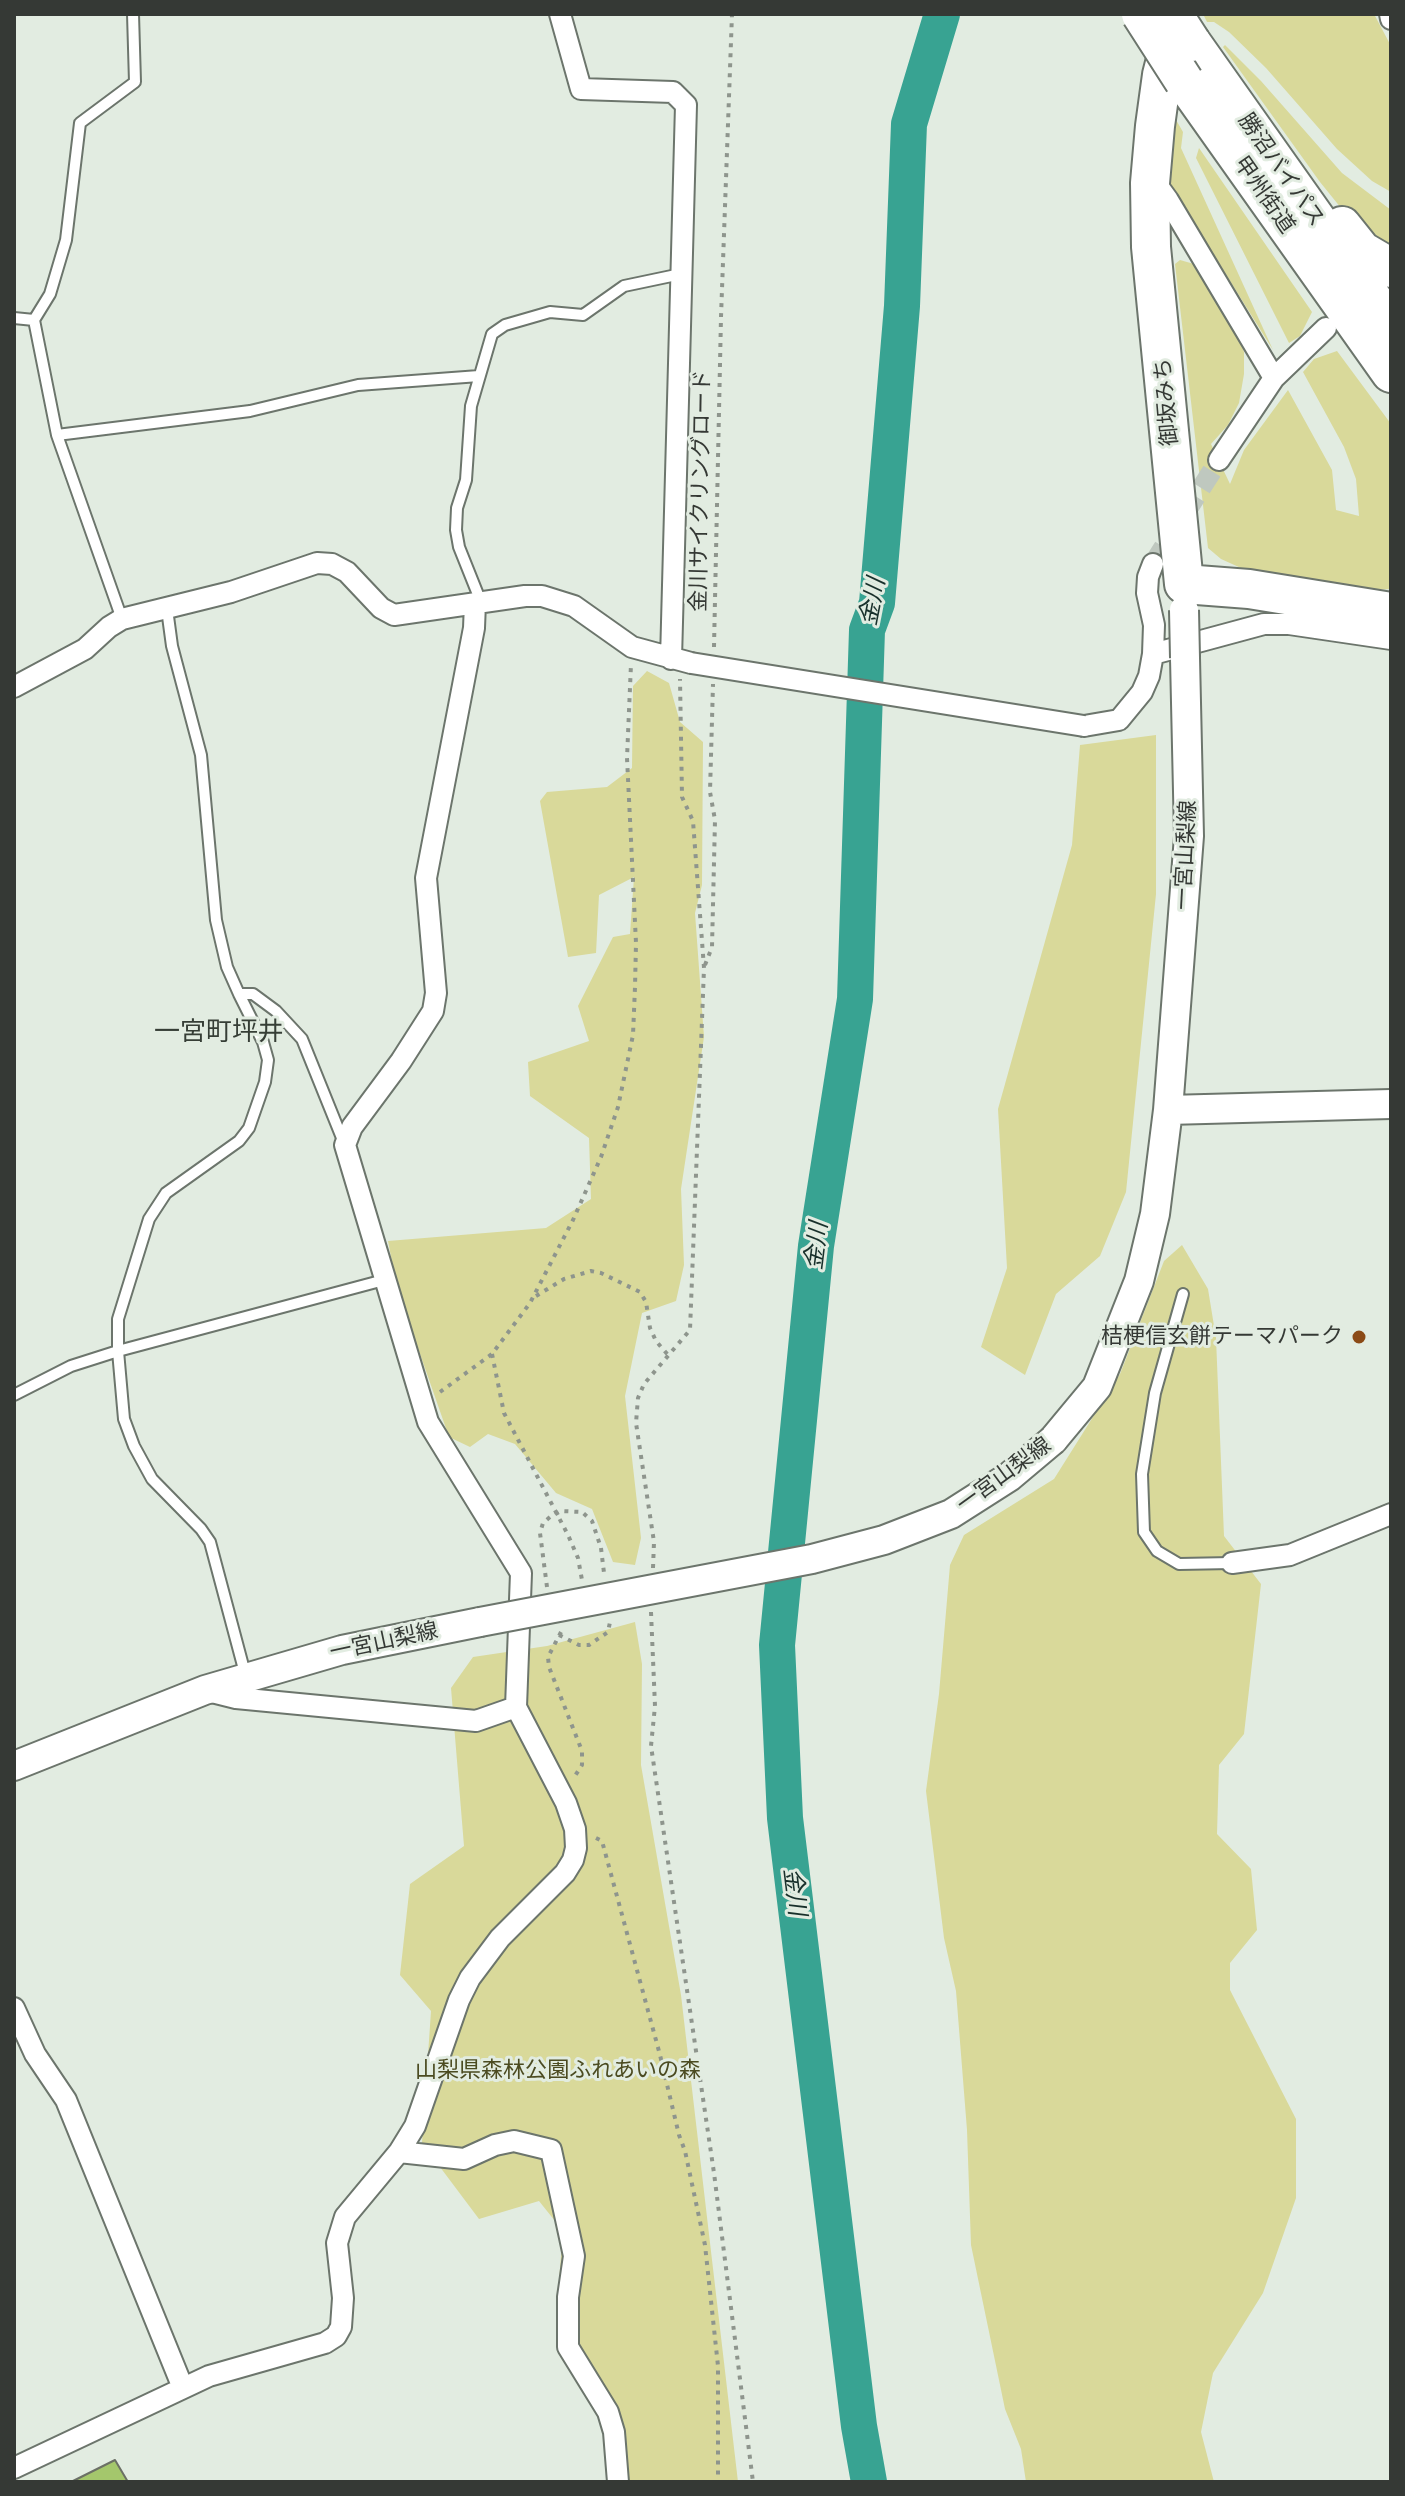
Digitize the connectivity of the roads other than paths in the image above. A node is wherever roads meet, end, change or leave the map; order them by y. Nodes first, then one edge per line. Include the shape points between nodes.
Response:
1 (133, 14) edge
2 (560, 14) edge
3 (1141, 14) edge
4 (1187, 45) edge
5 (1150, 183) junction
6 (1391, 268) edge
7 (681, 274) junction
8 (14, 318) edge
9 (34, 320) junction
10 (1391, 325) edge
11 (1326, 328) dead end
12 (1390, 372) edge
13 (479, 376) junction
14 (1274, 378) junction
15 (57, 435) junction
16 (1219, 460) tunnel mouth
17 (1174, 586) junction
18 (1391, 600) edge
19 (478, 602) junction
20 (1347, 605) junction
21 (167, 609) junction
22 (1391, 612) edge
23 (122, 619) junction
24 (1391, 639) edge
25 (1153, 654) junction
26 (681, 661) junction
27 (14, 687) edge
28 (239, 994) junction
29 (1391, 1104) edge
30 (1168, 1110) junction
31 (345, 1145) junction
32 (384, 1280) junction
33 (1183, 1294) dead end
34 (118, 1351) junction
35 (14, 1395) edge
36 (1391, 1514) edge
37 (1232, 1563) joint
38 (246, 1678) junction
39 (205, 1690) junction
40 (516, 1707) junction
41 (14, 1766) edge
42 (14, 2008) edge
43 (399, 2152) junction
44 (183, 2388) junction
45 (14, 2468) edge
46 (618, 2482) edge

1 - 9 lane via 135,82 80,123 66,240 50,294
2 - 7 street via 581,89 673,92 686,105
3 - 4 highway, 甲州街道, bridge
4 - 5 highway, 御坂みち via 1162,75
4 - 6 highway via 1242,98 1362,251
4 - 10 highway, 勝沼バイパス
4 - 12 highway, 甲州街道
5 - 14 street via 1168,200
5 - 17 highway, 御坂みち
7 - 13 lane via 624,286 583,315 550,312 505,325 492,334
7 - 26 street
8 - 9 lane
9 - 15 lane
11 - 14 street
13 - 15 lane via 358,385 250,411
13 - 19 lane via 456,530
14 - 16 street
15 - 23 lane
17 - 20 highway via 1249,589
17 - 25 street via 1148,577
17 - 30 main road, 一宮山梨線, bridge via 1185,658 1189,836
18 - 20 highway
19 - 21 street via 394,615 347,572 317,563
19 - 26 street via 525,596 558,599 632,647
19 - 31 street via 426,878 433,1011 352,1127
20 - 22 highway
21 - 23 street
21 - 28 lane via 201,755 216,920
23 - 27 street via 85,649
24 - 25 street via 1264,624
25 - 26 street, bridge via 1149,676 1119,720 1084,726
28 - 31 lane via 253,994 302,1039
28 - 34 lane via 263,1042 268,1060 265,1082 239,1141 166,1193 149,1219 118,1319
29 - 30 main road
30 - 38 main road, 一宮山梨線, bridge via 1155,1214 1139,1281 1097,1387 1053,1440 1009,1477 951,1514 884,1540 812,1559 557,1618 480,1622 342,1650
31 - 32 street
32 - 34 lane
32 - 40 street via 428,1422 521,1573
33 - 37 lane via 1153,1406 1142,1474 1144,1532 1157,1551 1179,1564
34 - 35 lane via 71,1366
34 - 38 lane via 124,1419 134,1446 152,1479 210,1542
36 - 37 street via 1290,1555
38 - 39 main road, 一宮山梨線
39 - 40 street via 236,1698 476,1721
39 - 41 main road, 一宮山梨線
40 - 43 street via 575,1829 573,1860 470,1978 421,2111
42 - 44 street via 35,2054 66,2100
43 - 44 street via 339,2230 343,2298 336,2336
43 - 46 street via 464,2159 514,2141 551,2150 574,2256 568,2347 608,2412
44 - 45 street

